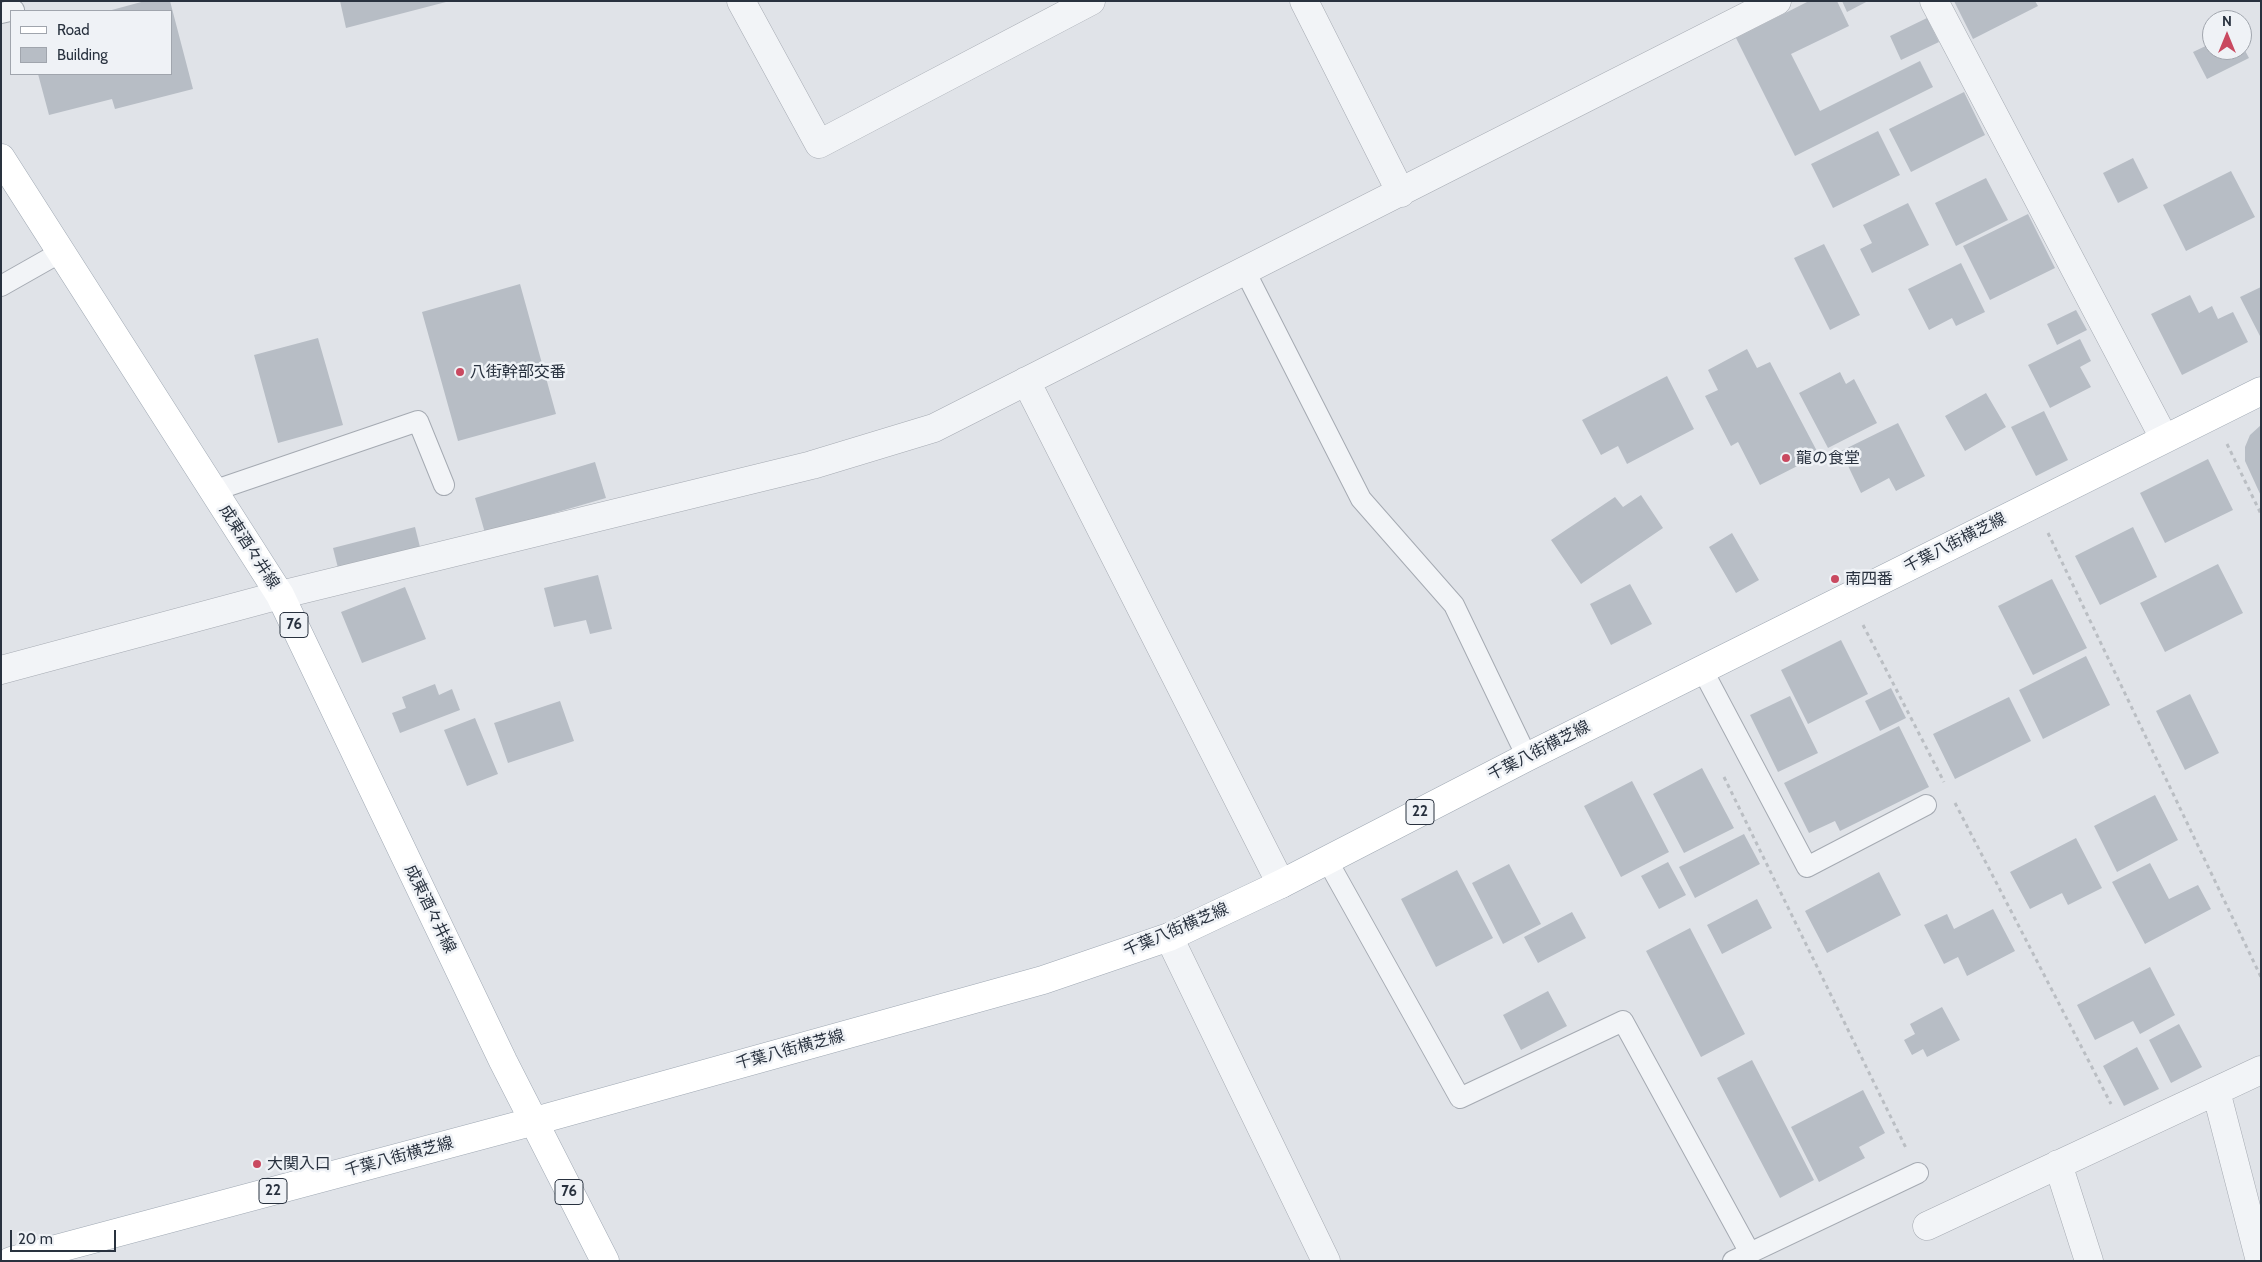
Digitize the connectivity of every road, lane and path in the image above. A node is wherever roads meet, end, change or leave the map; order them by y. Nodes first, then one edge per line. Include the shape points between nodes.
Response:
1 (741, 1) edge
2 (1091, 1) edge
3 (1304, 1) edge
4 (1777, 1) edge
5 (1934, 1) edge
6 (1, 158) edge
7 (1401, 193) junction
8 (61, 252) junction
9 (1245, 271) junction
10 (1, 286) edge
11 (1026, 381) junction
12 (2261, 390) edge
13 (2212, 414) junction
14 (2164, 438) junction
15 (444, 485) dead end
16 (213, 491) junction
17 (2034, 503) junction
18 (2261, 514) edge
19 (280, 595) junction
20 (1848, 596) junction
21 (1702, 669) junction
22 (1, 670) edge
23 (1527, 757) junction
24 (1721, 771) dead end
25 (1948, 790) dead end
26 (1953, 798) dead end
27 (1926, 805) dead end
28 (1327, 860) junction
29 (1280, 884) junction
30 (1168, 937) junction
31 (2261, 977) edge
32 (2261, 1070) edge
33 (2216, 1091) junction
34 (535, 1121) junction
35 (2126, 1133) junction
36 (2058, 1164) junction
37 (1918, 1173) joint
38 (1927, 1226) dead end
39 (1742, 1257) edge
40 (11, 1261) edge
41 (605, 1261) edge
42 (1326, 1261) edge
43 (2089, 1261) edge
44 (2260, 1261) edge

1 - 2 street via 819,144
3 - 7 street
4 - 7 street
5 - 14 street
6 - 8 main road, 成東酒々井線 / 76
7 - 9 street
8 - 10 lane
8 - 16 main road, 成東酒々井線 / 76
9 - 11 street
9 - 23 lane via 1361,499 1454,606
11 - 19 street via 934,428 812,465
11 - 29 street
12 - 13 main road, 千葉八街横芝線 / 22
13 - 14 main road, 千葉八街横芝線 / 22
13 - 18 path
14 - 17 main road, 千葉八街横芝線 / 22
15 - 16 lane via 418,421
16 - 19 main road, 成東酒々井線 / 76
17 - 20 main road, 千葉八街横芝線 / 22
17 - 31 path
19 - 22 street
19 - 34 main road, 成東酒々井線 / 76 via 503,1061
20 - 21 main road, 千葉八街横芝線 / 22
20 - 25 path
21 - 23 main road, 千葉八街横芝線 / 22
21 - 27 lane via 1807,868
23 - 28 main road, 千葉八街横芝線 / 22
24 - 37 path
26 - 35 path
28 - 29 main road, 千葉八街横芝線 / 22
28 - 39 lane via 1460,1098 1623,1021
29 - 30 main road, 千葉八街横芝線 / 22
30 - 34 main road, 千葉八街横芝線 / 22 via 1043,980
30 - 42 street
32 - 33 street
33 - 35 street
33 - 44 street
34 - 40 main road, 千葉八街横芝線 / 22
34 - 41 main road, 76
35 - 36 street
36 - 38 street
36 - 43 street
37 - 39 lane

